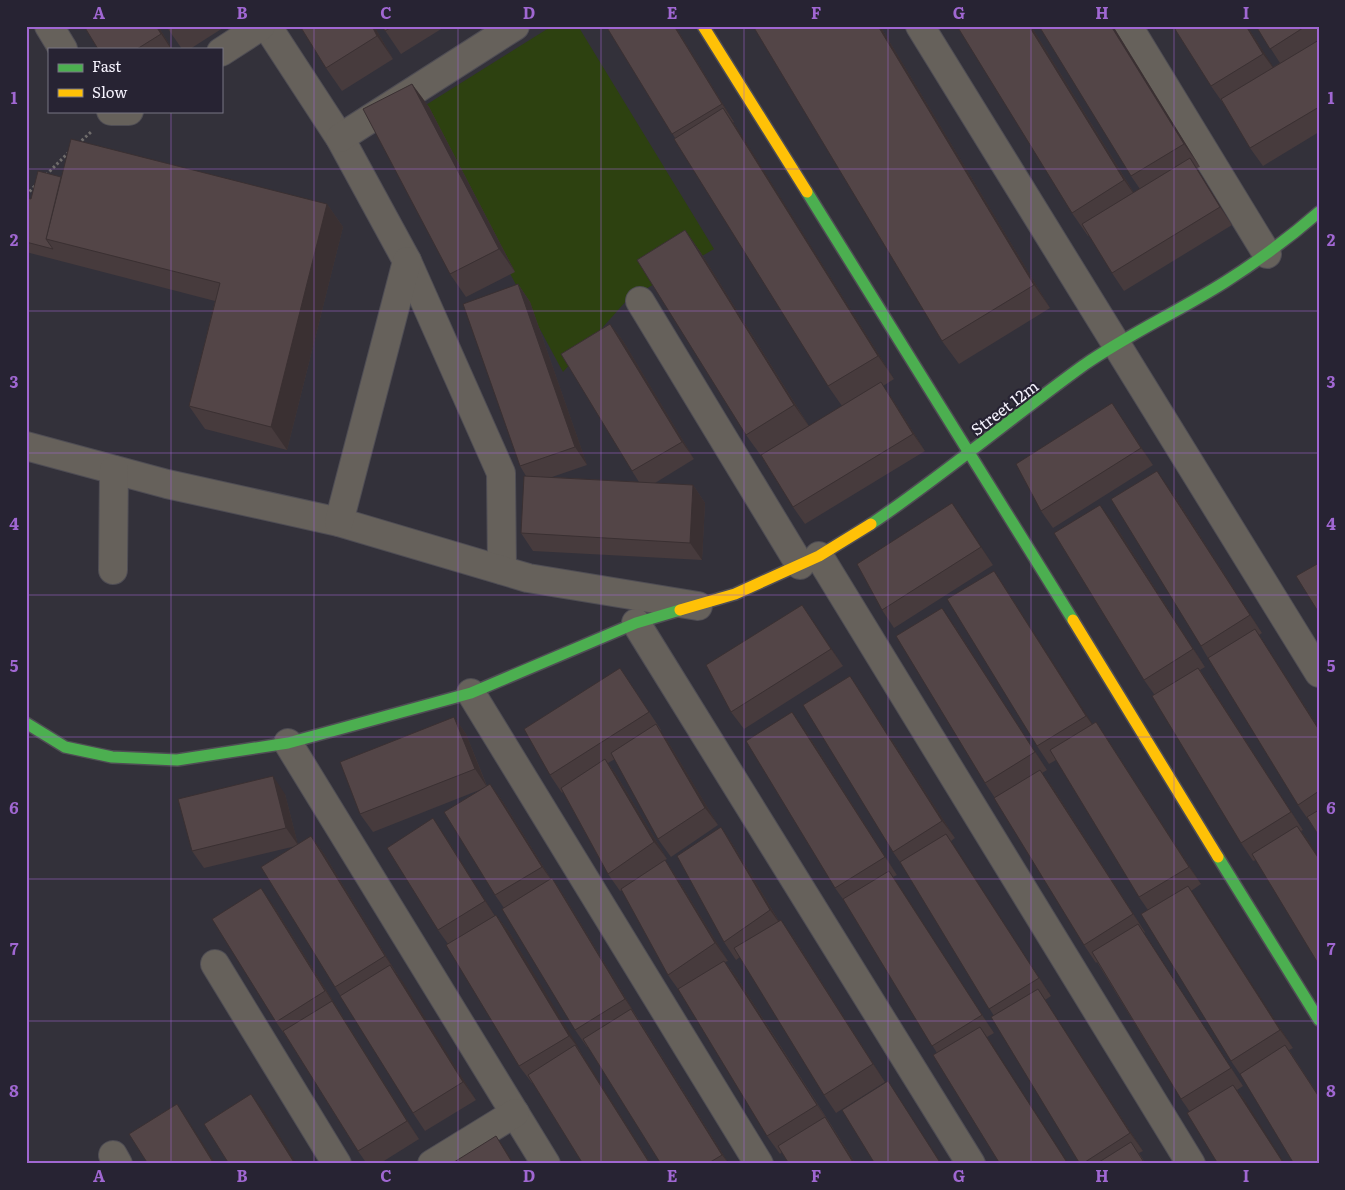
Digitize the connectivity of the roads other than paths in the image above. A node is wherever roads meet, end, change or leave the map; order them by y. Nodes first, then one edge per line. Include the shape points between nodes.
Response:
1 (49, 26) edge
2 (261, 26) edge
3 (267, 26) edge
4 (702, 26) edge
5 (920, 26) edge
6 (1128, 26) edge
7 (499, 30) edge
8 (62, 48) edge
9 (222, 51) edge
10 (340, 138) junction
11 (1319, 212) edge
12 (1267, 254) junction
13 (407, 261) junction
14 (640, 301) dead end
15 (1118, 344) junction
16 (26, 446) edge
17 (970, 453) junction
18 (114, 470) junction
19 (339, 522) junction
20 (809, 560) junction
21 (113, 570) dead end
22 (502, 570) junction
23 (698, 606) junction
24 (636, 624) junction
25 (1319, 673) edge
26 (471, 693) junction
27 (26, 724) edge
28 (288, 743) junction
29 (215, 964) dead end
30 (1319, 1020) edge
31 (515, 1114) junction
32 (337, 1164) edge
33 (432, 1164) edge
34 (546, 1164) edge
35 (759, 1164) edge
36 (971, 1164) edge
37 (1191, 1164) edge

1 - 8 street
2 - 9 street
3 - 10 street
4 - 17 street
5 - 15 street
6 - 12 street
7 - 10 street
10 - 13 street
11 - 12 street, Street 12m
12 - 15 street, Street 12m
13 - 19 street
13 - 22 street via 501,473
14 - 20 street
15 - 17 street, Street 12m via 1085,365
15 - 25 street
16 - 18 street
17 - 20 street, Street 12m via 920,491
17 - 30 street
18 - 19 street
18 - 21 street
19 - 22 street
20 - 23 street, Street 12m via 735,594
20 - 37 street
22 - 23 street via 528,578
23 - 24 street, Street 12m
24 - 26 street, Street 12m
24 - 36 street
26 - 28 street, Street 12m
26 - 35 street
27 - 28 street, Street 12m via 65,746 112,757 177,760
28 - 31 street
29 - 32 street
31 - 33 street
31 - 34 street

